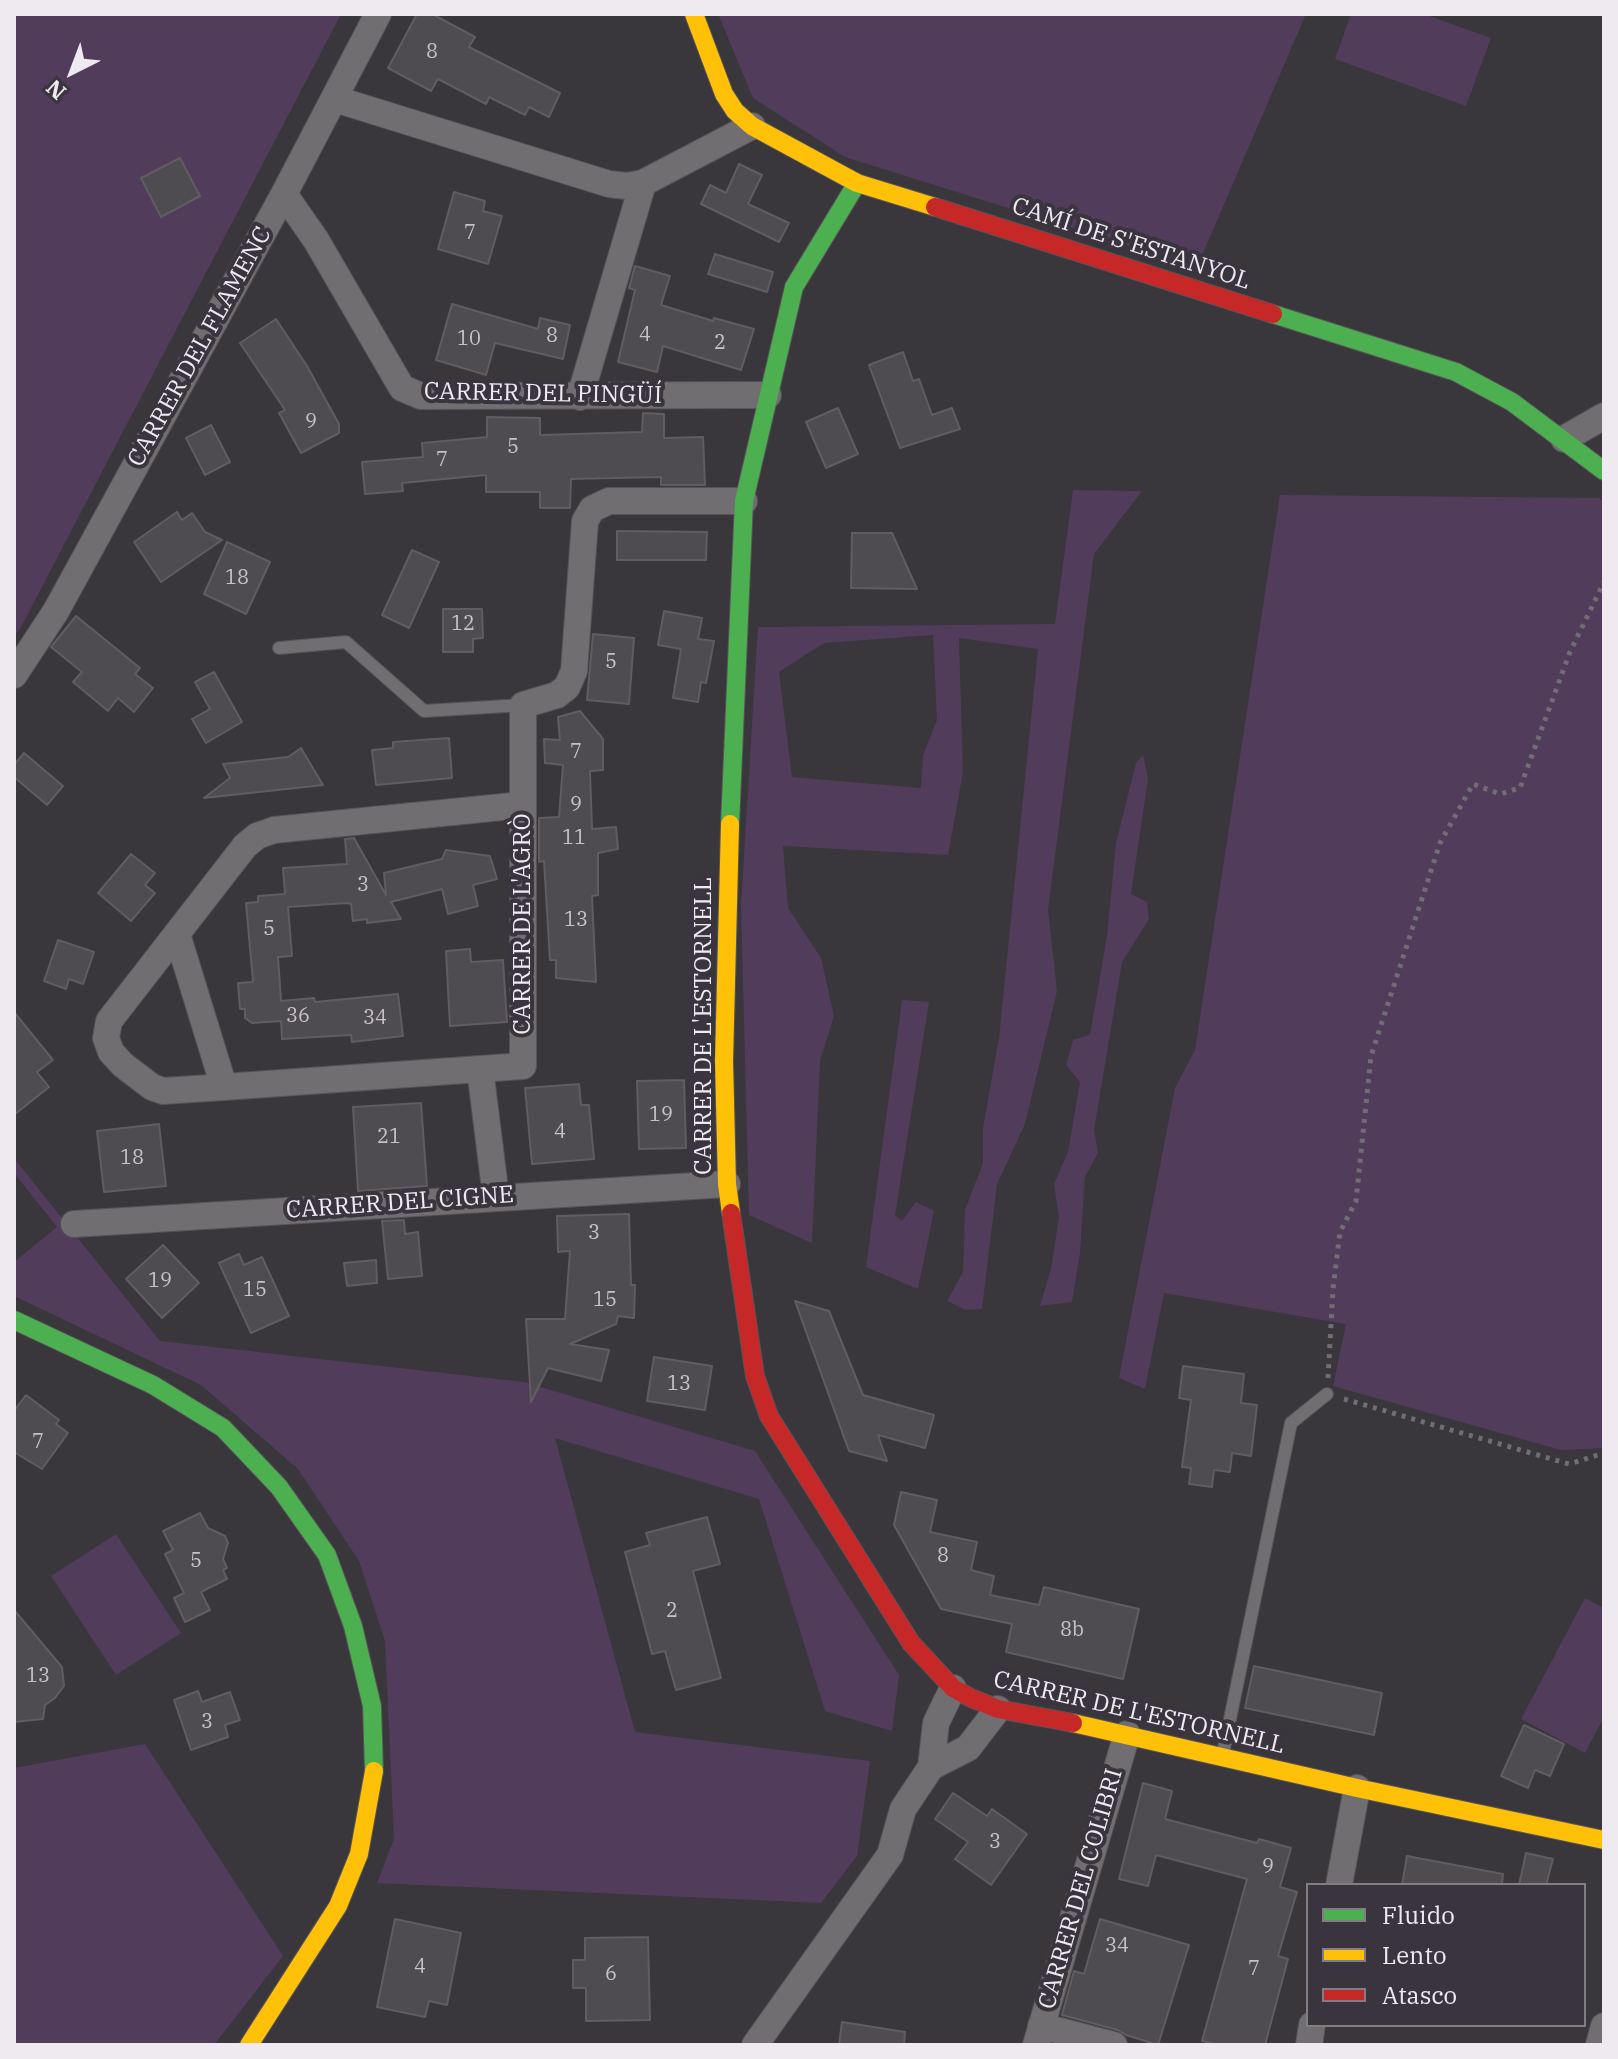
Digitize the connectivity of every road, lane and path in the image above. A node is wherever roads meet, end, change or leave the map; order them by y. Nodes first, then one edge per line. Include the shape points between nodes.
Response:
1 (378, 14) edge
2 (694, 14) edge
3 (335, 99) junction
4 (752, 126) junction
5 (643, 183) junction
6 (857, 183) junction
7 (284, 194) junction
8 (768, 395) junction
9 (580, 397) junction
10 (1604, 416) edge
11 (1564, 439) junction
12 (1604, 471) edge
13 (744, 501) junction
14 (1604, 582) edge
15 (279, 648) dead end
16 (14, 675) edge
17 (523, 705) junction
18 (522, 805) junction
19 (177, 934) junction
20 (480, 1069) junction
21 (224, 1087) junction
22 (727, 1184) junction
23 (496, 1197) junction
24 (74, 1224) dead end
25 (14, 1320) edge
26 (1327, 1394) junction
27 (1604, 1453) edge
28 (953, 1688) junction
29 (998, 1709) junction
30 (1127, 1734) junction
31 (1222, 1756) junction
32 (931, 1767) junction
33 (1357, 1788) junction
34 (1604, 1840) edge
35 (1339, 1883) edge
36 (1604, 2026) edge
37 (1038, 2035) edge
38 (249, 2045) edge
39 (755, 2045) edge
40 (1114, 2045) edge
41 (1599, 2045) edge

1 - 3 street, CARRER DEL FLAMENC
2 - 4 street, CAMÍ DE S'ESTANYOL via 724,94
3 - 5 street via 609,184
3 - 7 street, CARRER DEL FLAMENC
4 - 5 street
4 - 6 street, CAMÍ DE S'ESTANYOL
5 - 9 street
6 - 8 street, CARRER DE L'ESTORNELL via 794,287
6 - 11 street, CAMÍ DE S'ESTANYOL via 1456,372 1512,402
7 - 9 street, CARRER DEL PINGÜÍ via 402,388 421,396
7 - 16 street, CARRER DEL FLAMENC via 56,611
8 - 9 street, CARRER DEL PINGÜÍ
8 - 13 street, CARRER DE L'ESTORNELL
10 - 11 street
11 - 12 street, CAMÍ DE S'ESTANYOL
13 - 17 street via 609,501 592,509 585,521 574,671 557,695
13 - 22 street, CARRER DE L'ESTORNELL via 729,844
14 - 26 path via 1570,652 1520,788 1500,794 1473,784 1440,843 1371,1056 1356,1201 1340,1232 1336,1261
15 - 17 lane via 346,642 424,711
17 - 18 street, CARRER DE L'AGRÒ
18 - 19 street, CARRER DE L'AGRÒ via 257,836
18 - 20 street, CARRER DE L'AGRÒ via 523,1066
19 - 21 street
19 - 21 street, CARRER DE L'AGRÒ via 109,1021 106,1038 123,1065 152,1087
20 - 21 street, CARRER DE L'AGRÒ
20 - 23 street
22 - 23 street, CARRER DEL CIGNE
22 - 28 street, CARRER DE L'ESTORNELL via 755,1376 769,1416 911,1643
23 - 24 street, CARRER DEL CIGNE
25 - 38 street via 153,1385 223,1428 279,1487 327,1555 353,1626 372,1706 374,1775 359,1854 338,1906
26 - 27 path via 1569,1464
26 - 31 lane via 1291,1423
28 - 29 street, CARRER DE L'ESTORNELL
28 - 32 street via 936,1723
29 - 30 street, CARRER DE L'ESTORNELL
29 - 32 street via 968,1748
30 - 31 street, CARRER DE L'ESTORNELL
30 - 37 street, CARRER DEL COLIBRI
31 - 33 street, CARRER DE L'ESTORNELL
32 - 39 street via 903,1809 890,1855
33 - 34 street, CARRER DE L'ESTORNELL
33 - 35 street
36 - 41 street
37 - 40 street

